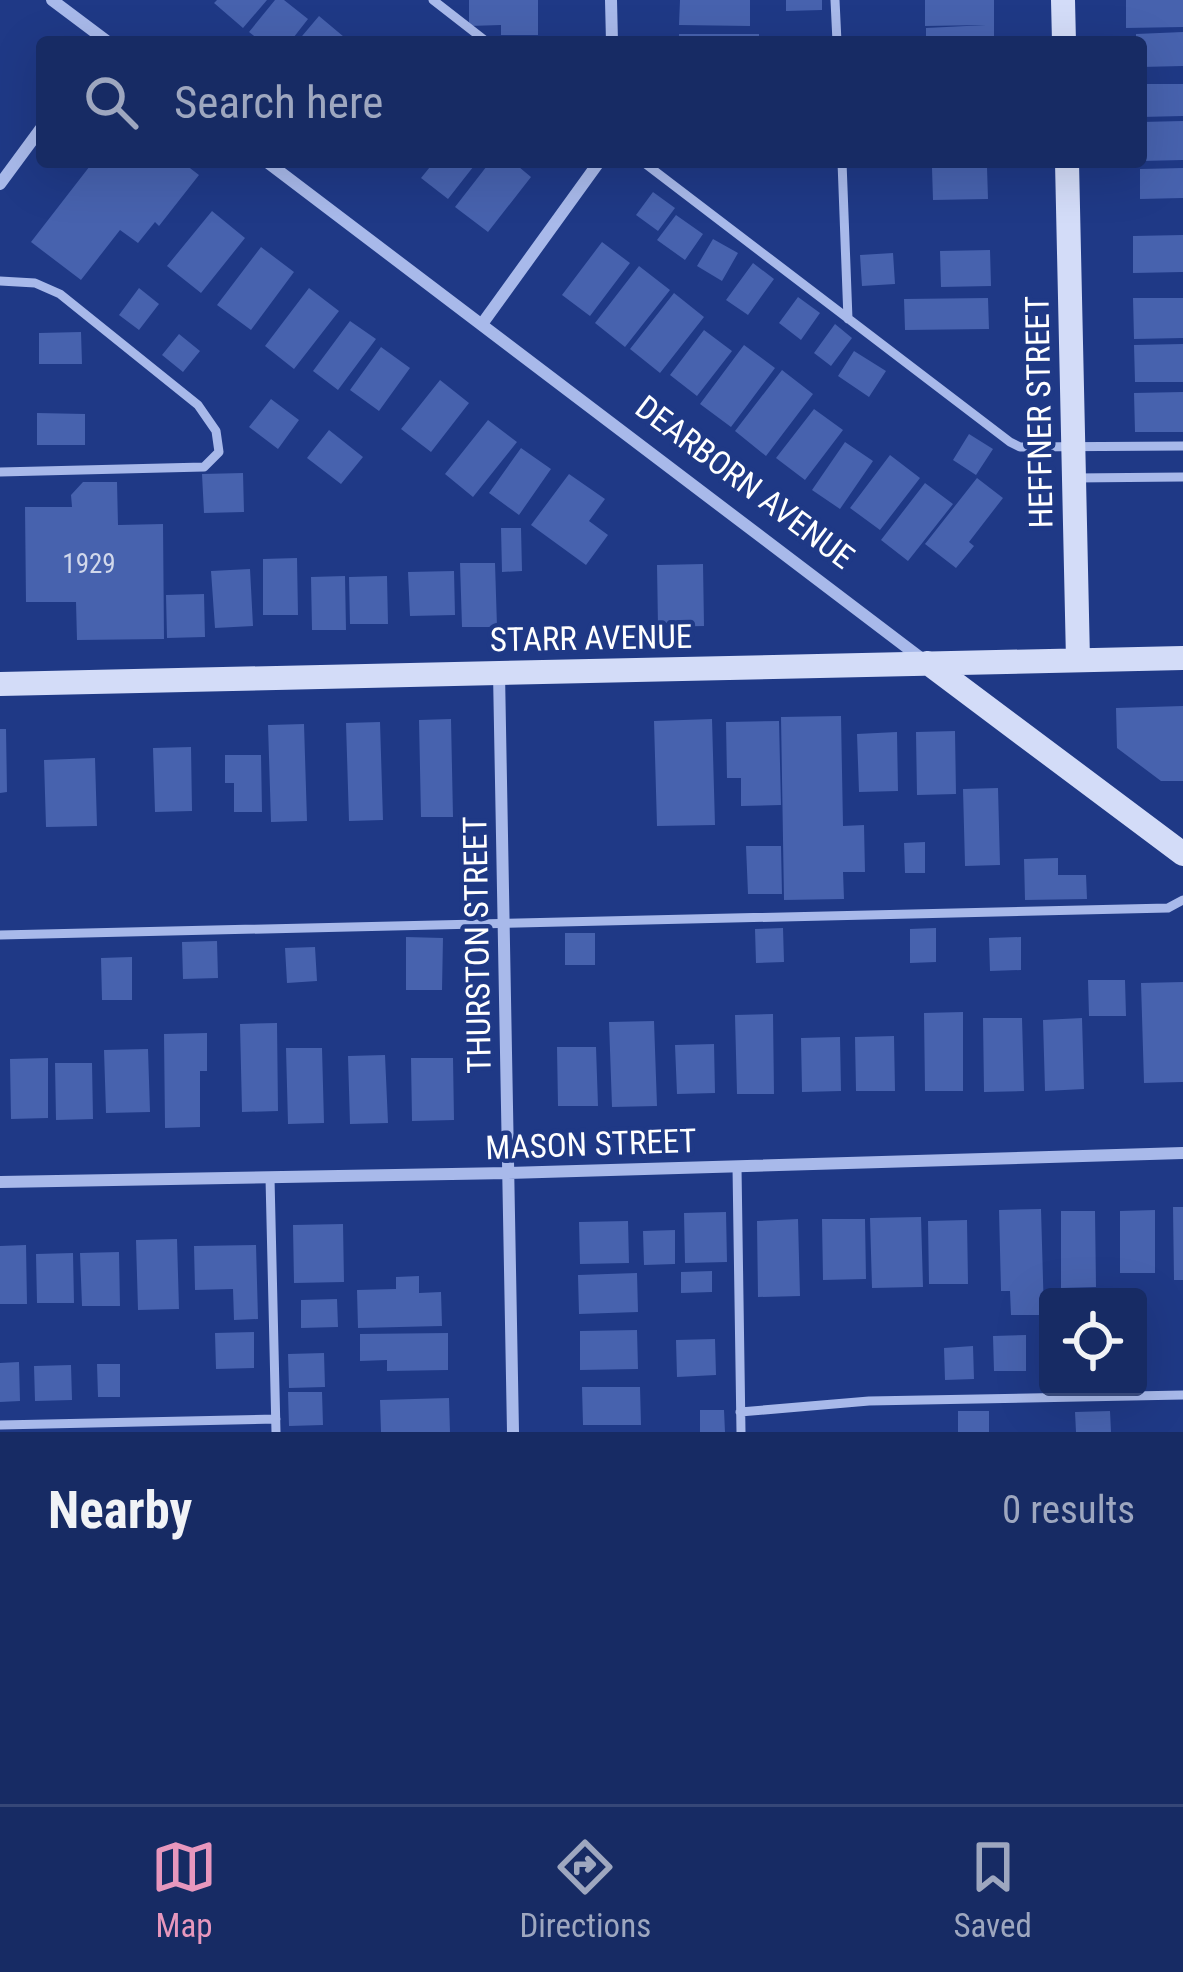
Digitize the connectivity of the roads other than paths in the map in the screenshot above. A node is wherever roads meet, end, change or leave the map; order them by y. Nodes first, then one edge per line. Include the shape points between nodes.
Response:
1 (52, 0) edge
2 (433, 0) edge
3 (611, 0) edge
4 (836, 0) edge
5 (1063, 0) edge
6 (99, 36) edge
7 (479, 36) edge
8 (612, 36) edge
9 (837, 36) edge
10 (1064, 36) edge
11 (36, 135) edge
12 (275, 168) edge
13 (595, 168) edge
14 (651, 168) edge
15 (842, 168) edge
16 (1067, 168) edge
17 (0, 184) edge
18 (0, 281) edge
19 (848, 319) junction
20 (482, 324) junction
21 (1183, 446) edge
22 (1073, 448) junction
23 (0, 472) edge
24 (1183, 477) edge
25 (1074, 478) junction
26 (1183, 658) edge
27 (1078, 660) junction
28 (928, 663) junction
29 (499, 673) junction
30 (0, 684) edge
31 (1183, 854) edge
32 (1183, 901) edge
33 (503, 924) junction
34 (0, 935) edge
35 (1183, 1154) edge
36 (737, 1167) junction
37 (508, 1173) junction
38 (270, 1178) junction
39 (0, 1182) edge
40 (1183, 1395) edge
41 (740, 1412) junction
42 (276, 1419) junction
43 (0, 1425) edge
44 (276, 1432) edge
45 (513, 1432) edge
46 (741, 1432) edge

1 - 6 street
2 - 7 lane
3 - 8 street
4 - 9 lane
5 - 10 main road
11 - 17 street
12 - 20 street, DEARBORN AVENUE
13 - 20 street
14 - 19 lane
15 - 19 lane
16 - 22 main road, HEFFNER STREET
18 - 23 lane via 60,294 198,405 219,452 204,467
19 - 22 lane via 1010,442
20 - 28 street, DEARBORN AVENUE
21 - 22 lane
22 - 25 main road, HEFFNER STREET
24 - 25 lane
25 - 27 main road, HEFFNER STREET
26 - 27 main road, STARR AVENUE
27 - 28 main road, STARR AVENUE
28 - 29 main road, STARR AVENUE
28 - 31 main road, DEARBORN AVENUE
29 - 30 main road, STARR AVENUE
29 - 33 street, THURSTON STREET
32 - 33 lane via 1168,908
33 - 34 lane
33 - 37 street, THURSTON STREET
35 - 36 street, MASON STREET
36 - 37 street, MASON STREET
36 - 41 lane
37 - 38 street, MASON STREET
37 - 45 street, THURSTON STREET
38 - 39 street, MASON STREET
38 - 42 lane
40 - 41 lane via 868,1401
41 - 46 lane
42 - 43 lane
42 - 44 lane

